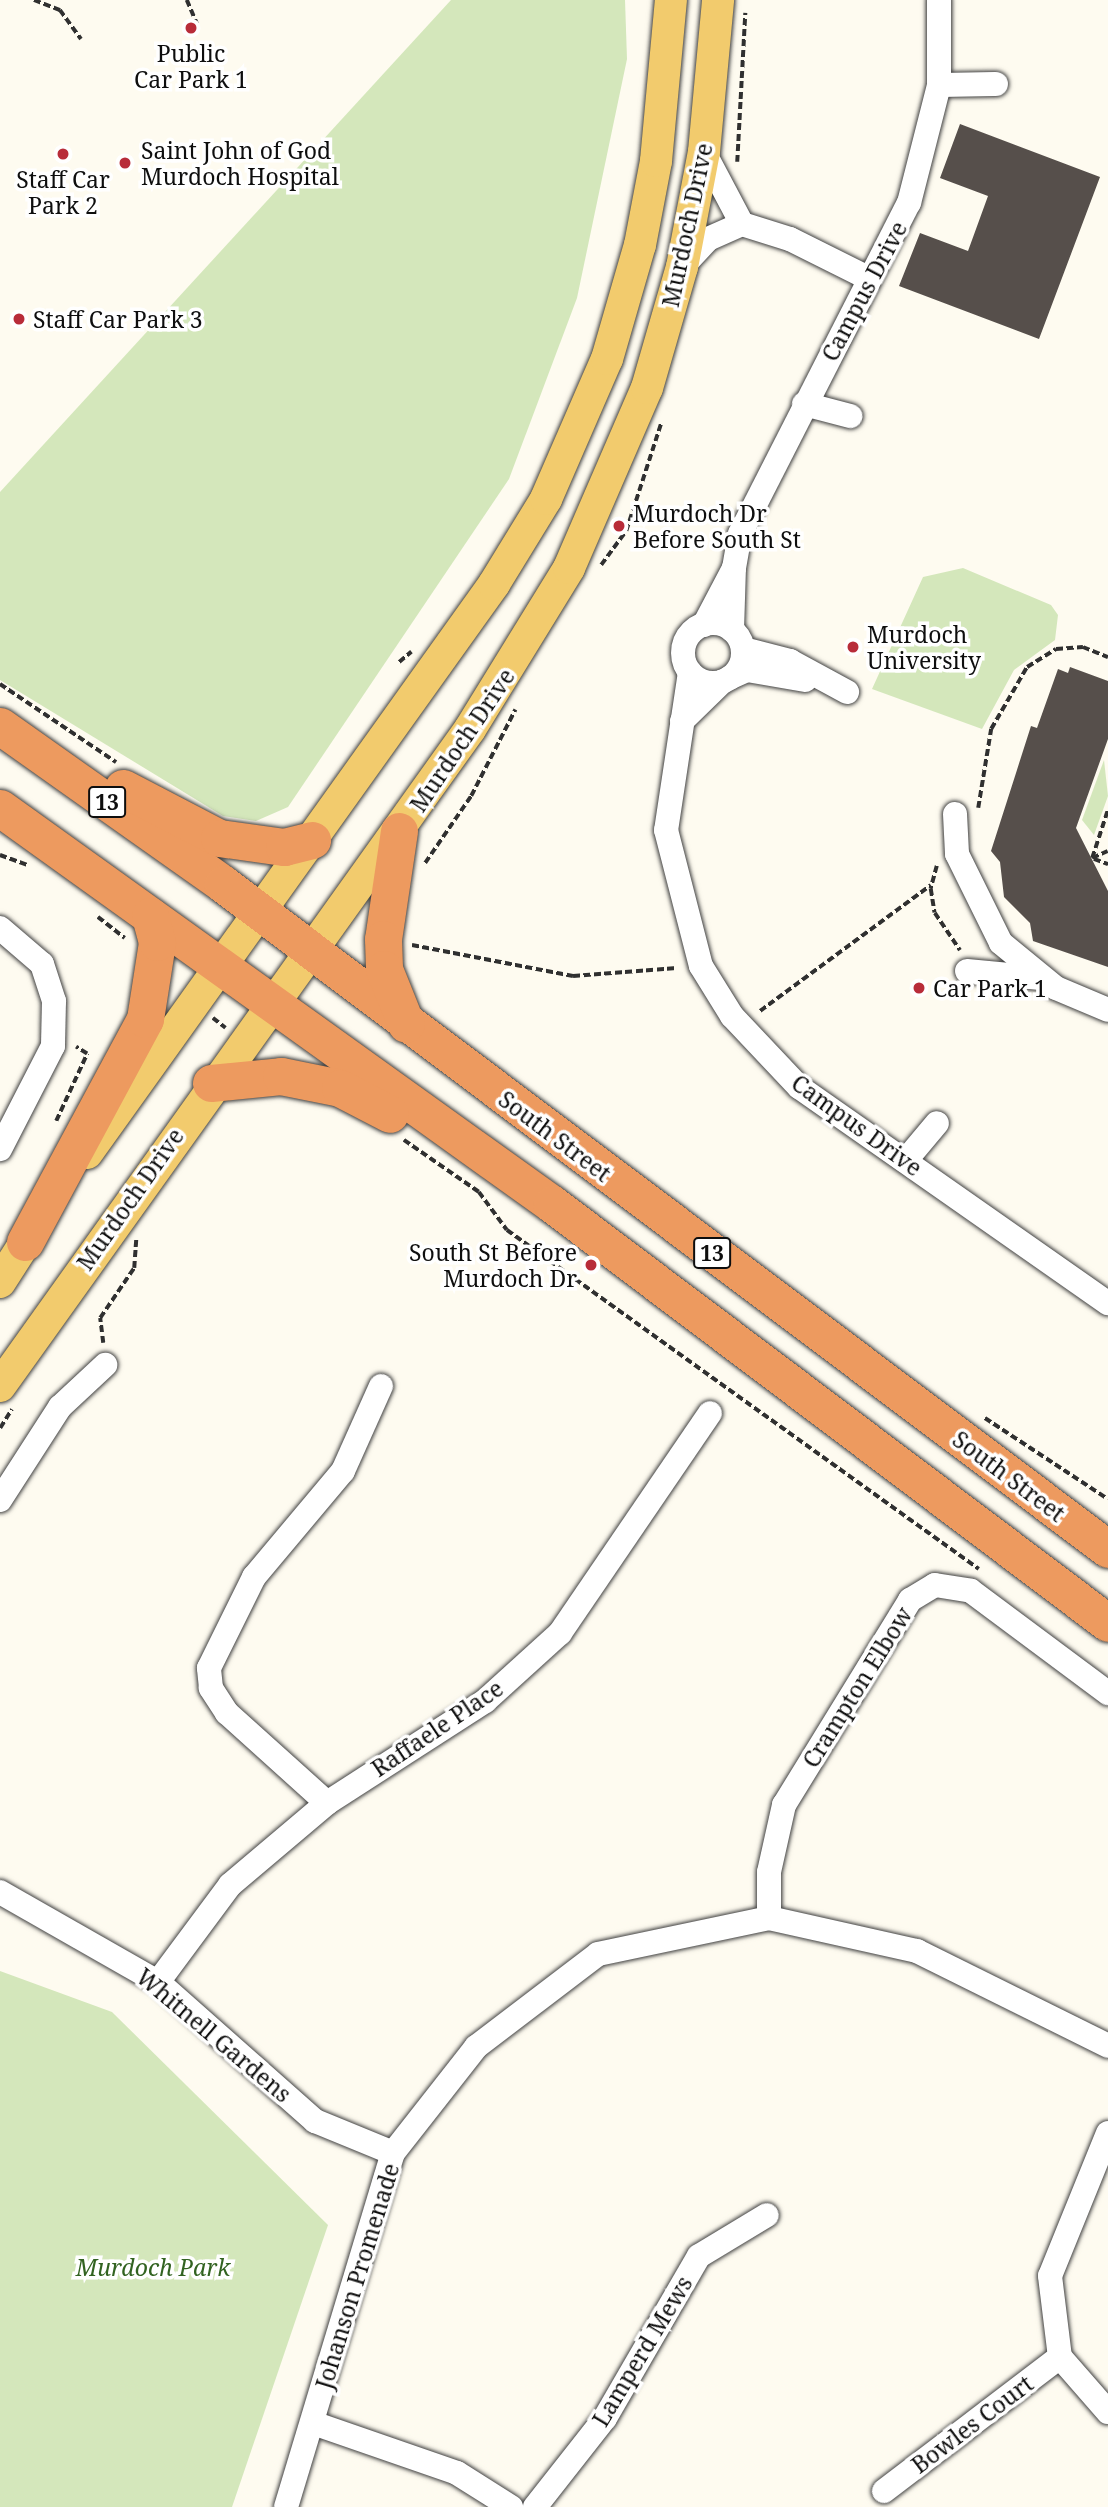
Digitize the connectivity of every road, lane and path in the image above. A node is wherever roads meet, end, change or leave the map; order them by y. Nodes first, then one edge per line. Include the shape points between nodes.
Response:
1 (34, 0) edge
2 (187, 0) edge
3 (671, 0) edge
4 (718, 0) edge
5 (939, 0) edge
6 (197, 24) dead end
7 (81, 39) dead end
8 (996, 84) dead end
9 (939, 85) junction
10 (704, 152) junction
11 (742, 224) junction
12 (682, 267) junction
13 (870, 279) junction
14 (804, 404) junction
15 (850, 416) dead end
16 (734, 568) junction
17 (704, 625) junction
18 (737, 639) junction
19 (1108, 657) edge
20 (690, 672) junction
21 (726, 680) junction
22 (0, 719) edge
23 (682, 721) junction
24 (0, 726) edge
25 (0, 808) edge
26 (1108, 809) edge
27 (966, 816) joint
28 (399, 831) junction
29 (312, 840) junction
30 (1108, 850) edge
31 (0, 855) edge
32 (1092, 858) junction
33 (1108, 864) edge
34 (35, 867) dead end
35 (931, 885) dead end
36 (86, 907) dead end
37 (259, 912) junction
38 (150, 916) junction
39 (0, 928) edge
40 (399, 942) dead end
41 (132, 949) dead end
42 (312, 953) junction
43 (701, 966) junction
44 (222, 968) junction
45 (967, 971) dead end
46 (1041, 978) junction
47 (270, 1004) junction
48 (1108, 1010) edge
49 (752, 1017) dead end
50 (406, 1024) junction
51 (53, 1046) junction
52 (211, 1083) junction
53 (937, 1124) dead end
54 (55, 1133) dead end
55 (397, 1136) dead end
56 (0, 1149) edge
57 (906, 1160) junction
58 (552, 1204) junction
59 (130, 1231) dead end
60 (25, 1242) junction
61 (0, 1282) edge
62 (1108, 1303) edge
63 (105, 1365) joint
64 (0, 1386) edge
65 (381, 1386) dead end
66 (710, 1413) dead end
67 (0, 1500) edge
68 (1108, 1549) edge
69 (990, 1577) dead end
70 (1108, 1623) edge
71 (1108, 1693) edge
72 (327, 1803) junction
73 (0, 1892) edge
74 (769, 1918) junction
75 (158, 1982) junction
76 (1108, 2046) edge
77 (1108, 2133) edge
78 (393, 2154) junction
79 (767, 2215) dead end
80 (1060, 2357) junction
81 (1108, 2412) edge
82 (313, 2423) junction
83 (884, 2491) dead end
84 (286, 2507) edge
85 (511, 2507) edge
86 (535, 2507) edge

1 - 7 path via 60,9
2 - 6 path
3 - 29 main road, Murdoch Drive via 656,161 640,245 607,359 573,447 494,584
4 - 10 main road, Murdoch Drive
5 - 9 street, Campus Drive
8 - 9 street
9 - 13 street, Campus Drive via 909,203
10 - 11 street
10 - 12 main road, Murdoch Drive
11 - 12 street via 708,239
11 - 13 street via 790,239
12 - 28 main road, Murdoch Drive via 647,388 569,568 507,674
13 - 14 street, Campus Drive
14 - 15 street
14 - 16 street, Campus Drive via 740,534
16 - 17 street, Campus Drive
16 - 18 street, Campus Drive
17 - 18 street
17 - 20 street via 684,644
18 - 21 street
18 - 21 street via 790,661 837,688 747,670
19 - 27 path via 1083,647 1056,649 1027,667 991,729
20 - 21 street via 708,683
20 - 23 street, Campus Drive
21 - 23 street
22 - 29 highway via 200,832 272,846
23 - 43 street, Campus Drive via 666,830
24 - 37 highway, South Street / 13
25 - 38 highway, 13
26 - 32 path
27 - 46 street via 957,855 985,919
28 - 42 main road, Murdoch Drive
28 - 50 highway via 383,939 384,969
29 - 37 main road, Murdoch Drive
30 - 32 path
31 - 34 path
32 - 33 path
35 - 49 path
36 - 41 path
37 - 42 highway, South Street / 13
37 - 44 main road, Murdoch Drive
38 - 44 highway, 13
38 - 60 highway via 157,942 145,1019
39 - 51 street via 42,964 54,1001
40 - 43 path via 573,976
42 - 47 main road, Murdoch Drive
42 - 50 highway, South Street / 13
43 - 57 street, Campus Drive via 732,1016 799,1087
44 - 47 highway, 13
44 - 60 main road, Murdoch Drive
45 - 46 street
46 - 48 street
47 - 52 main road, Murdoch Drive
47 - 58 highway, 13
50 - 68 highway, South Street / 13
51 - 54 path via 75,1046 87,1054 57,1112
51 - 56 street
52 - 58 highway via 250,1075 340,1088 370,1100 463,1166
52 - 64 main road, Murdoch Drive
53 - 57 street
55 - 69 path via 479,1192 507,1230
57 - 62 street, Campus Drive
58 - 70 highway, 13
59 - 63 path via 137,1241 134,1268 100,1318
60 - 61 main road, Murdoch Drive
63 - 67 street via 60,1407
65 - 72 street via 344,1471 254,1577 209,1668 211,1688 226,1713
66 - 72 street, Raffaele Place via 560,1633 485,1700
71 - 74 street, Crampton Elbow via 971,1591 935,1585 910,1600 784,1805 769,1872
72 - 75 street, Raffaele Place via 230,1885
73 - 75 street, Whitnell Gardens
74 - 76 street, Johanson Promenade via 916,1951
74 - 78 street, Johanson Promenade via 598,1954 476,2047
75 - 78 street, Whitnell Gardens via 315,2122
77 - 80 street via 1050,2276
78 - 82 street, Johanson Promenade
79 - 86 street, Lamperd Mews via 699,2256 604,2418
80 - 81 street
80 - 83 street, Bowles Court
82 - 84 street, Johanson Promenade
82 - 85 street via 457,2473

